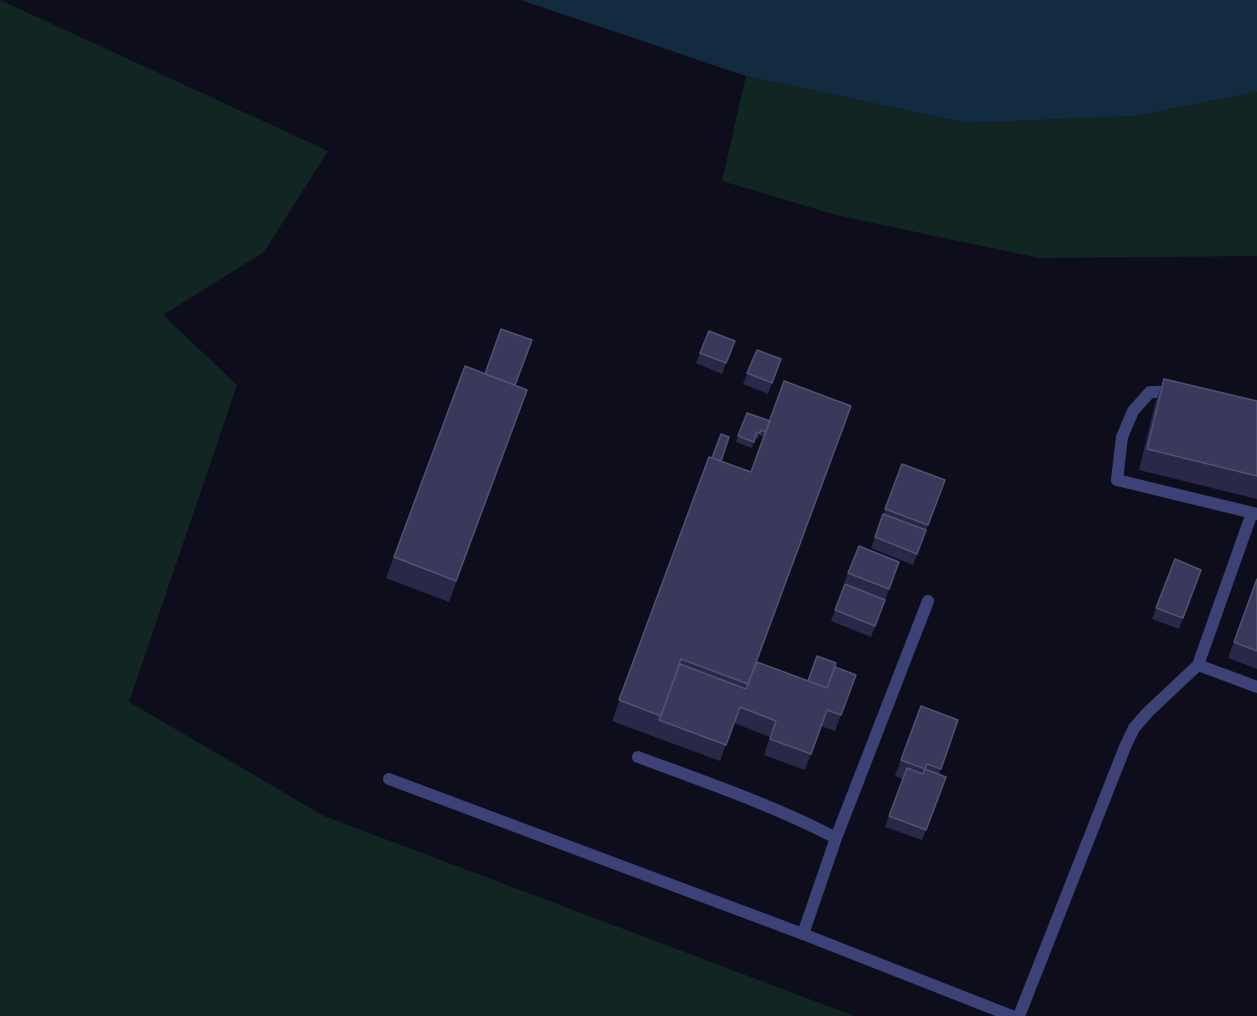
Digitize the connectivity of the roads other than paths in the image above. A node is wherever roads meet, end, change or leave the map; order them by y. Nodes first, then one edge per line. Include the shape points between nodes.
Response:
1 (1188, 395) edge
2 (1254, 514) edge
3 (928, 601) dead end
4 (1198, 665) junction
5 (1257, 687) edge
6 (638, 757) dead end
7 (389, 779) dead end
8 (836, 838) junction
9 (803, 934) junction
10 (1012, 1016) edge
11 (1019, 1016) edge

1 - 2 street via 1150,392 1133,411 1122,437 1117,480
2 - 4 street
3 - 8 street
4 - 5 street
4 - 11 street via 1134,728
6 - 8 street via 726,789
7 - 9 street
8 - 9 street
9 - 10 street

